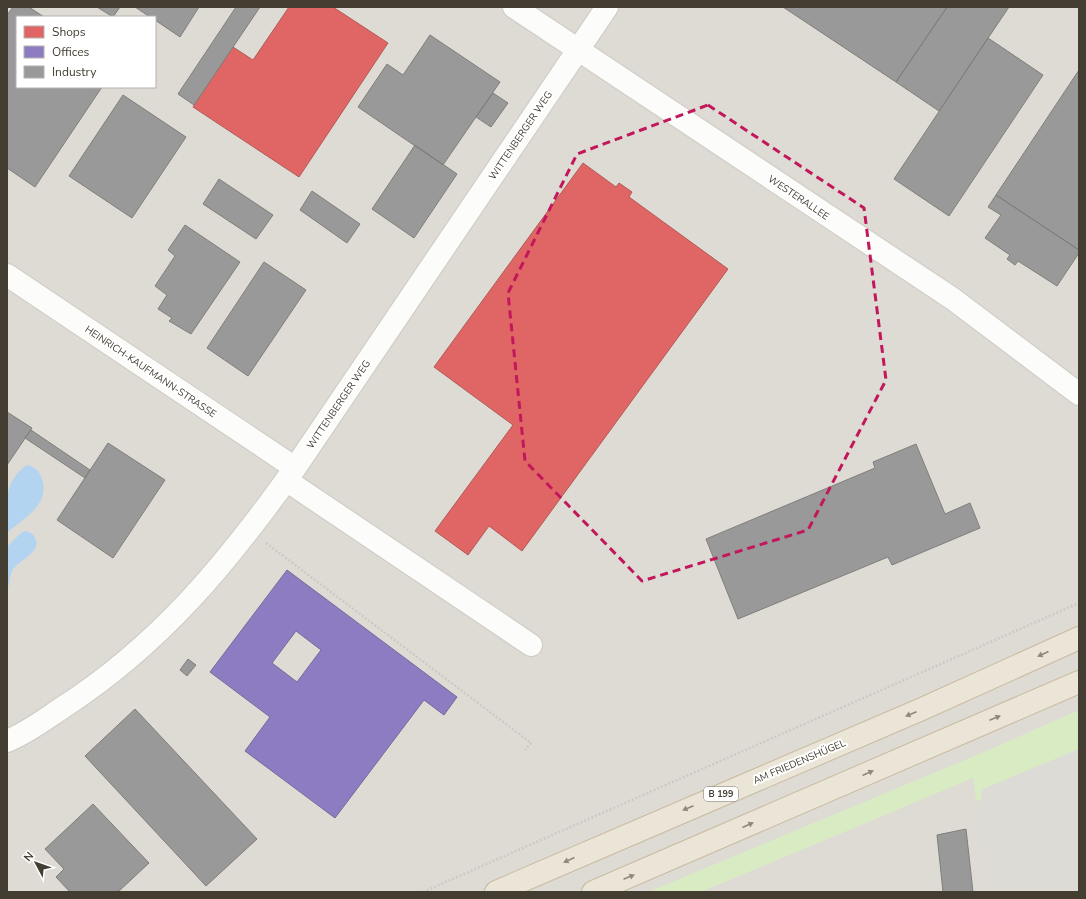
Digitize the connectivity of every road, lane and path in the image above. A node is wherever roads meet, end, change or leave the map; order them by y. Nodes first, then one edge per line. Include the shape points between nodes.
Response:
1 (514, 7) edge
2 (607, 7) edge
3 (577, 50) junction
4 (7, 275) edge
5 (1079, 394) edge
6 (290, 474) junction
7 (249, 531) junction
8 (1079, 603) edge
9 (1079, 638) edge
10 (531, 645) dead end
11 (1079, 682) edge
12 (7, 741) edge
13 (525, 750) dead end
14 (422, 892) edge
15 (496, 892) edge
16 (593, 892) edge

1 - 3 street, WESTERALLEE
2 - 3 street, WITTENBERGER WEG
3 - 5 street, WESTERALLEE via 952,299
3 - 6 street, WITTENBERGER WEG
4 - 6 street, HEINRICH-KAUFMANN-STRASSE
6 - 7 street, WITTENBERGER WEG
6 - 10 street, HEINRICH-KAUFMANN-STRASSE
7 - 12 street, WITTENBERGER WEG via 207,583 158,634 91,689
7 - 13 path via 531,743
8 - 14 path
9 -> 15 highway, AM FRIEDENSHÜGEL / B 199 via 922,709
16 -> 11 highway

